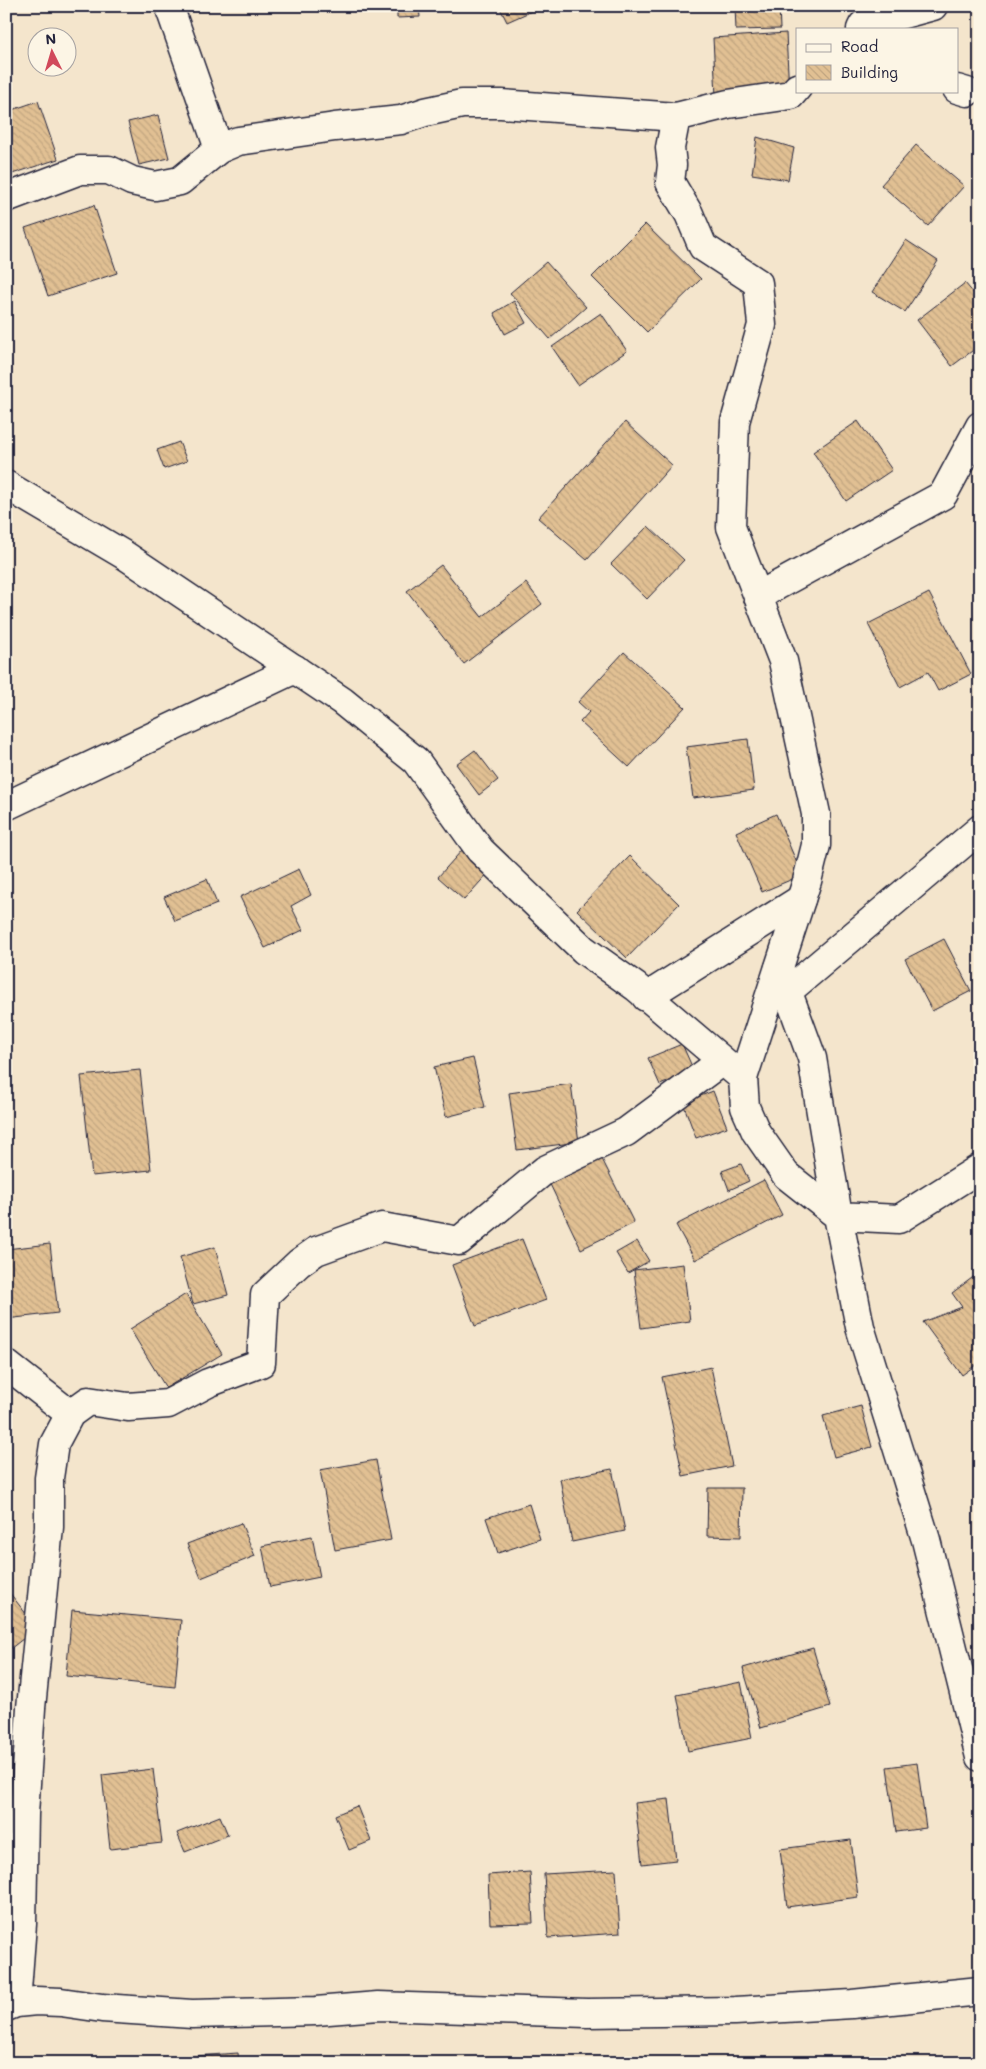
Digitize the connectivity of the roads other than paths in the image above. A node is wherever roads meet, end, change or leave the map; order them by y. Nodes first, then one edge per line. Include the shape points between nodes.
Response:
1 (169, 6) edge
2 (933, 6) edge
3 (862, 28) edge
4 (796, 89) edge
5 (676, 117) junction
6 (219, 149) junction
7 (6, 198) edge
8 (980, 426) edge
9 (6, 485) edge
10 (758, 596) junction
11 (295, 669) junction
12 (6, 806) edge
13 (980, 829) edge
14 (801, 899) junction
15 (784, 979) junction
16 (646, 997) junction
17 (722, 1061) junction
18 (743, 1078) junction
19 (980, 1168) edge
20 (838, 1216) junction
21 (6, 1364) edge
22 (70, 1414) junction
23 (980, 1757) edge
24 (980, 1991) edge
25 (11, 2005) edge

1 - 6 street
2 - 3 street
4 - 5 street via 791,95 728,104
5 - 6 street via 462,104 402,120 238,141
5 - 10 street via 670,148 670,182 703,247 758,283 762,325 734,422 732,527
6 - 7 street via 180,181 155,186 132,181 109,170 80,170
8 - 10 street via 943,495
9 - 11 street via 126,556
10 - 14 street via 783,661 816,814 816,845
11 - 12 street
11 - 16 street via 342,701 416,761 480,850 584,950
13 - 15 street
14 - 15 street
14 - 16 street
15 - 18 street
15 - 20 street via 812,1058
16 - 17 street
17 - 18 street
17 - 22 street via 626,1132 545,1170 459,1241 382,1227 316,1251 265,1295 262,1363 208,1383 168,1404 128,1407 88,1401
18 - 20 street via 744,1107 756,1132 786,1175
19 - 20 street via 899,1219
20 - 23 street via 860,1327 926,1540
21 - 22 street
22 - 25 street via 54,1444 49,1478 49,1527 24,1814 22,1924
24 - 25 street via 852,2004 735,2011 587,2013 378,2006 192,2014 61,2002

